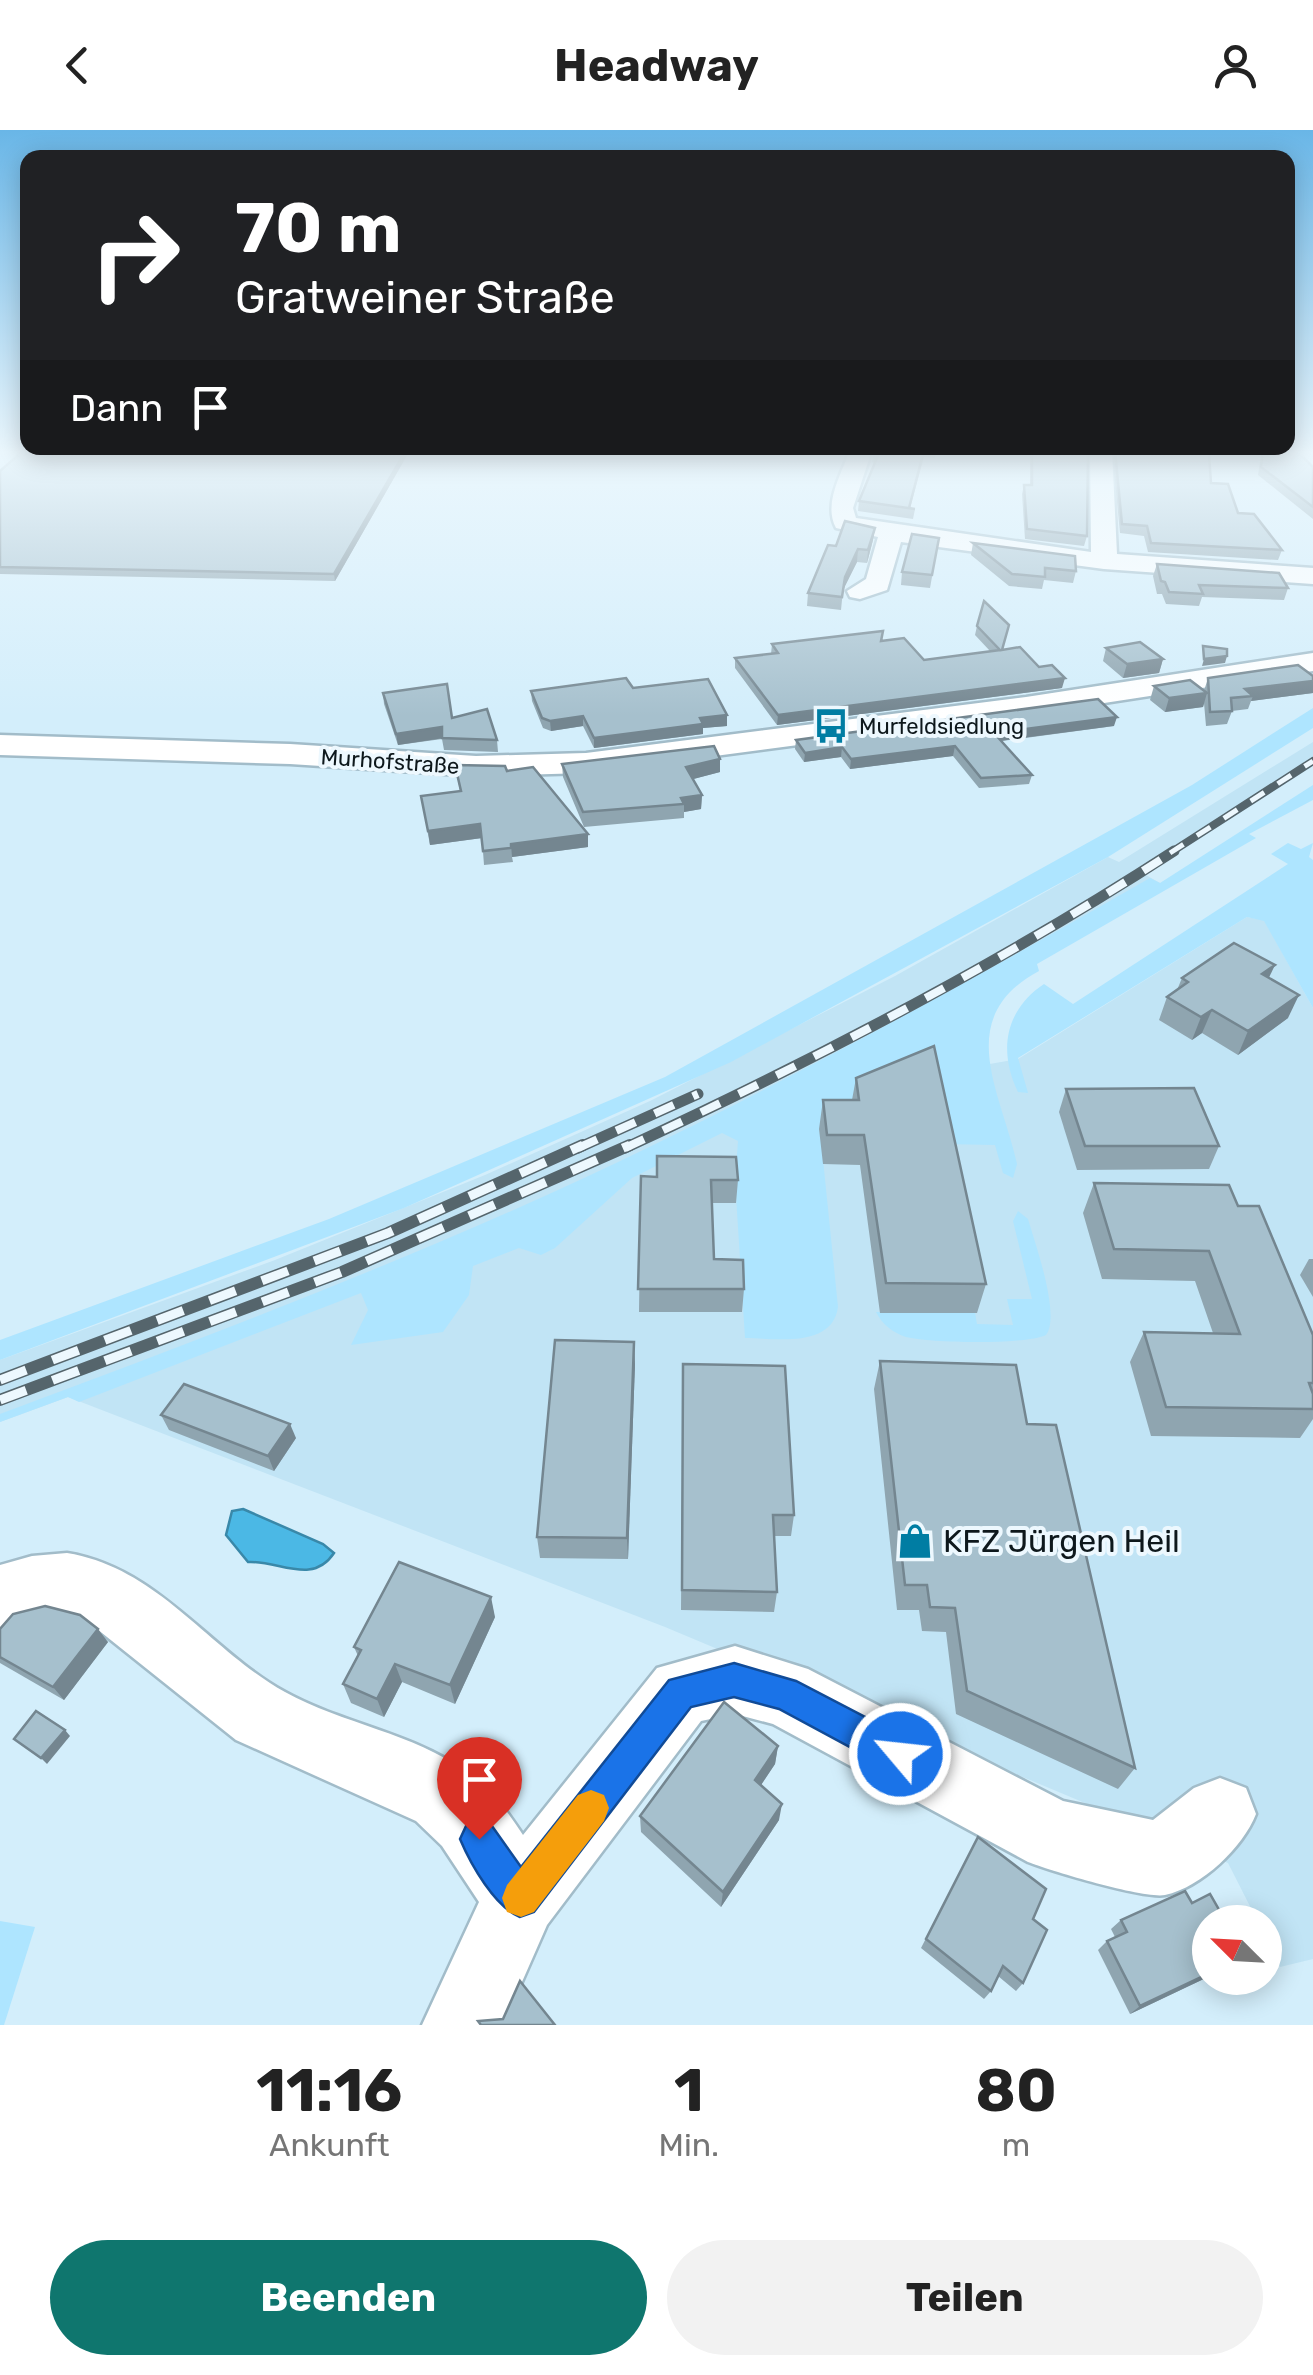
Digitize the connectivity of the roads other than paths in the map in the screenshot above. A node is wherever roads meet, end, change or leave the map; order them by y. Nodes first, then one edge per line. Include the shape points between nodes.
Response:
1 (890, 538) edge
2 (927, 538) edge
3 (1103, 538) edge
4 (1104, 560) junction
5 (1313, 576) edge
6 (860, 590) dead end
7 (1313, 662) edge
8 (0, 745) edge
9 (0, 1598) edge
10 (1220, 1814) dead end
11 (520, 1898) junction
12 (462, 2025) edge

1 - 6 street via 878,584
2 - 4 street
3 - 4 street
4 - 5 street
7 - 8 street, Murhofstraße via 586,763 476,766
9 - 11 street via 53,1584 84,1588 124,1606 260,1716 420,1784 458,1810
10 - 11 street via 1162,1858 1054,1836 784,1693 734,1680 681,1692
11 - 12 street

